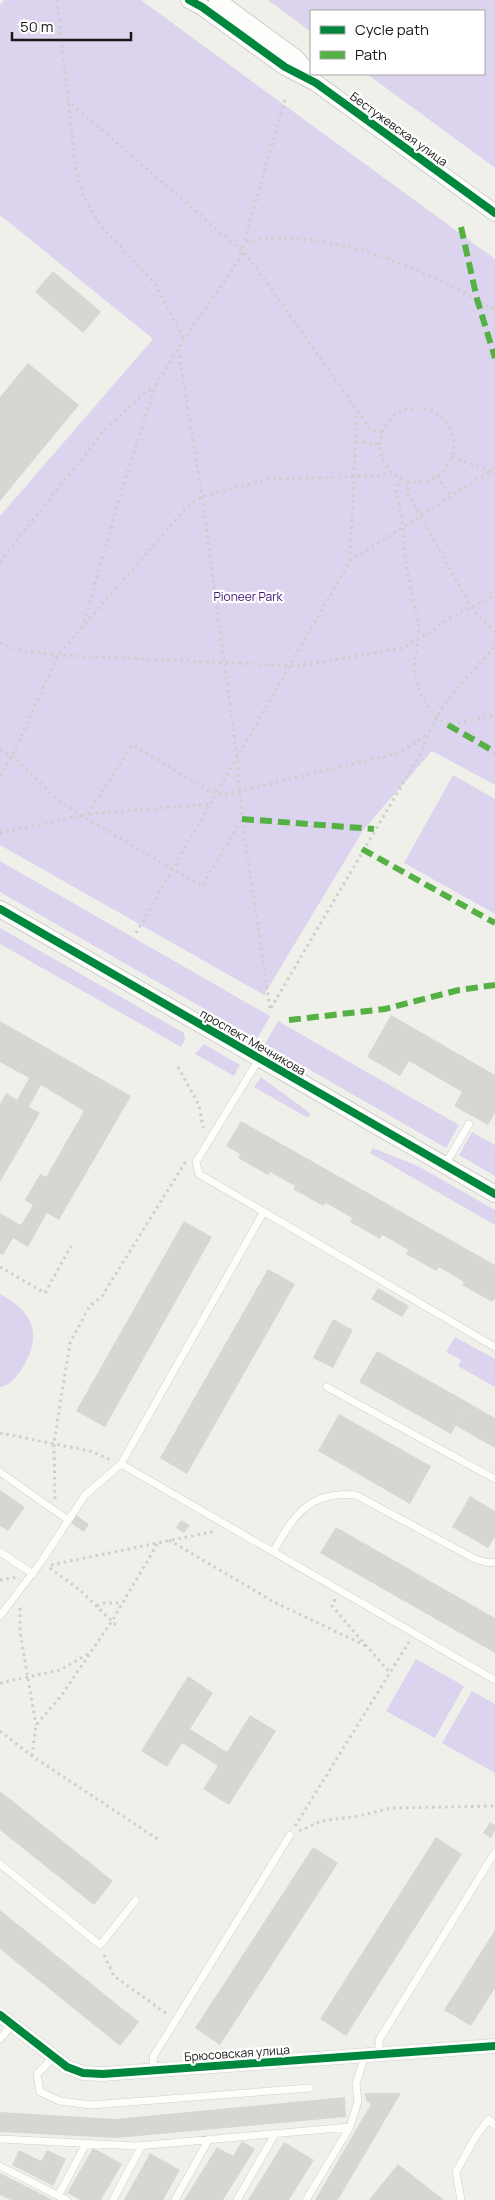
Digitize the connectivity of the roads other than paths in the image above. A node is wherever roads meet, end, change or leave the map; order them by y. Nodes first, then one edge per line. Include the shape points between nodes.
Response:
1 (189, 0) edge
2 (217, 0) edge
3 (316, 83) junction
4 (495, 213) edge
5 (0, 909) edge
6 (259, 1058) junction
7 (469, 1124) dead end
8 (445, 1165) junction
9 (495, 1194) edge
10 (263, 1213) junction
11 (495, 1347) edge
12 (327, 1387) dead end
13 (121, 1464) junction
14 (0, 1472) edge
15 (495, 1479) edge
16 (68, 1520) junction
17 (0, 1552) edge
18 (273, 1552) junction
19 (495, 1562) edge
20 (33, 1574) junction
21 (0, 1616) edge
22 (495, 1680) edge
23 (290, 1835) road end
24 (495, 1852) edge
25 (0, 1864) edge
26 (136, 1900) dead end
27 (0, 2015) edge
28 (12, 2025) junction
29 (0, 2039) edge
30 (495, 2046) edge
31 (380, 2054) junction
32 (365, 2055) junction
33 (53, 2058) junction
34 (154, 2070) junction
35 (310, 2088) dead end
36 (495, 2126) edge
37 (350, 2128) junction
38 (275, 2134) junction
39 (0, 2139) edge
40 (209, 2140) junction
41 (86, 2144) junction
42 (142, 2145) junction
43 (0, 2166) edge
44 (58, 2196) junction
45 (66, 2200) edge
46 (113, 2200) edge
47 (175, 2200) edge
48 (237, 2200) edge
49 (306, 2200) edge
50 (461, 2200) edge

1 - 3 street, Бестужевская улица via 286,67
2 - 3 street, Бестужевская улица via 296,58
3 - 4 street, Бестужевская улица
5 - 6 street, проспект Мечникова
6 - 8 street, проспект Мечникова
6 - 10 lane via 196,1162 199,1174
7 - 8 lane
8 - 9 street, проспект Мечникова
10 - 11 lane
10 - 13 lane
12 - 15 lane
13 - 16 lane via 85,1495
13 - 18 lane
14 - 16 lane
16 - 20 lane
17 - 20 lane
18 - 19 lane via 289,1524 306,1505 322,1497 339,1494 356,1495 475,1559
18 - 22 lane
20 - 21 lane
23 - 34 lane via 153,2057
24 - 31 lane via 379,2040
25 - 26 lane via 100,1945
27 - 28 street, Брюсовская улица
28 - 29 lane
28 - 33 street, Брюсовская улица
30 - 31 street, Брюсовская улица
31 - 32 street, Брюсовская улица
32 - 34 street, Брюсовская улица
32 - 37 lane via 356,2084 358,2101
33 - 34 street, Брюсовская улица via 83,2073
33 - 35 lane via 38,2074 40,2092 60,2101 91,2105
36 - 50 lane via 489,2119 456,2172
37 - 38 lane
37 - 49 lane
38 - 40 lane
38 - 48 lane
39 - 41 lane
40 - 42 lane
40 - 47 lane
41 - 42 lane
41 - 44 lane
42 - 46 lane
43 - 44 lane
44 - 45 lane

